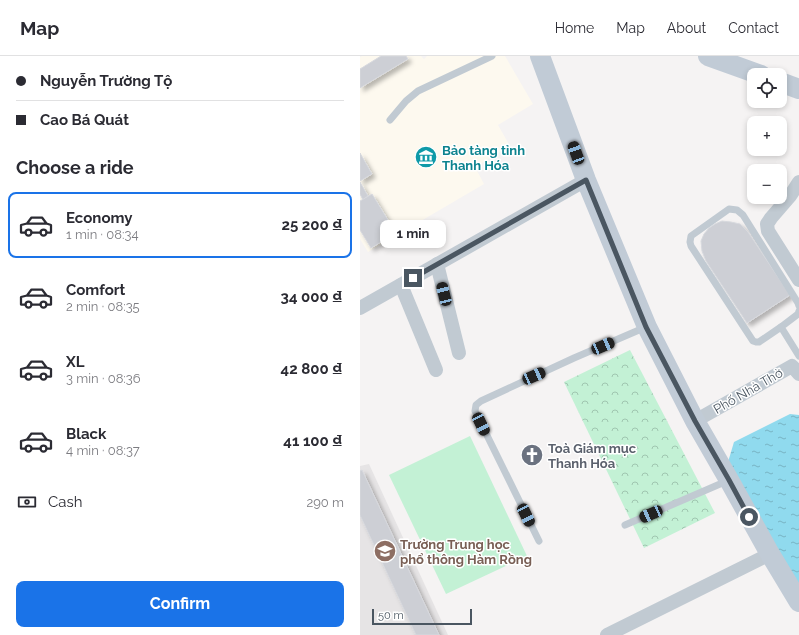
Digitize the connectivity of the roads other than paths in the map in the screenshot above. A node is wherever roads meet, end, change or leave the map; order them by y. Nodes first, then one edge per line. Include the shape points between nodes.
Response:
1 (492, 56) edge
2 (540, 56) edge
3 (708, 56) edge
4 (747, 70) edge
5 (787, 85) edge
6 (799, 89) edge
7 (390, 120) dead end
8 (586, 180) junction
9 (799, 182) edge
10 (437, 264) junction
11 (799, 280) edge
12 (401, 285) junction
13 (799, 306) edge
14 (360, 308) edge
15 (799, 311) edge
16 (646, 327) junction
17 (781, 328) junction
18 (459, 353) dead end
19 (797, 363) edge
20 (436, 370) dead end
21 (695, 421) junction
22 (729, 480) junction
23 (625, 525) dead end
24 (539, 541) dead end
25 (770, 554) junction
26 (799, 602) edge
27 (607, 635) edge

1 - 7 lane via 418,91
2 - 8 street
3 - 4 street
5 - 6 street
8 - 10 street
8 - 16 street
9 - 11 street via 767,224 768,231
10 - 12 street
10 - 18 street
12 - 14 street
12 - 20 street
13 - 17 lane via 743,215 737,210 729,209 692,236 691,246 753,341 759,342
15 - 17 lane
16 - 21 street
16 - 24 lane via 495,394 476,405 475,411
17 - 19 lane
19 - 21 street, Phố Nhà Thờ
21 - 22 street
22 - 23 lane
22 - 25 street
25 - 26 street
25 - 27 street

